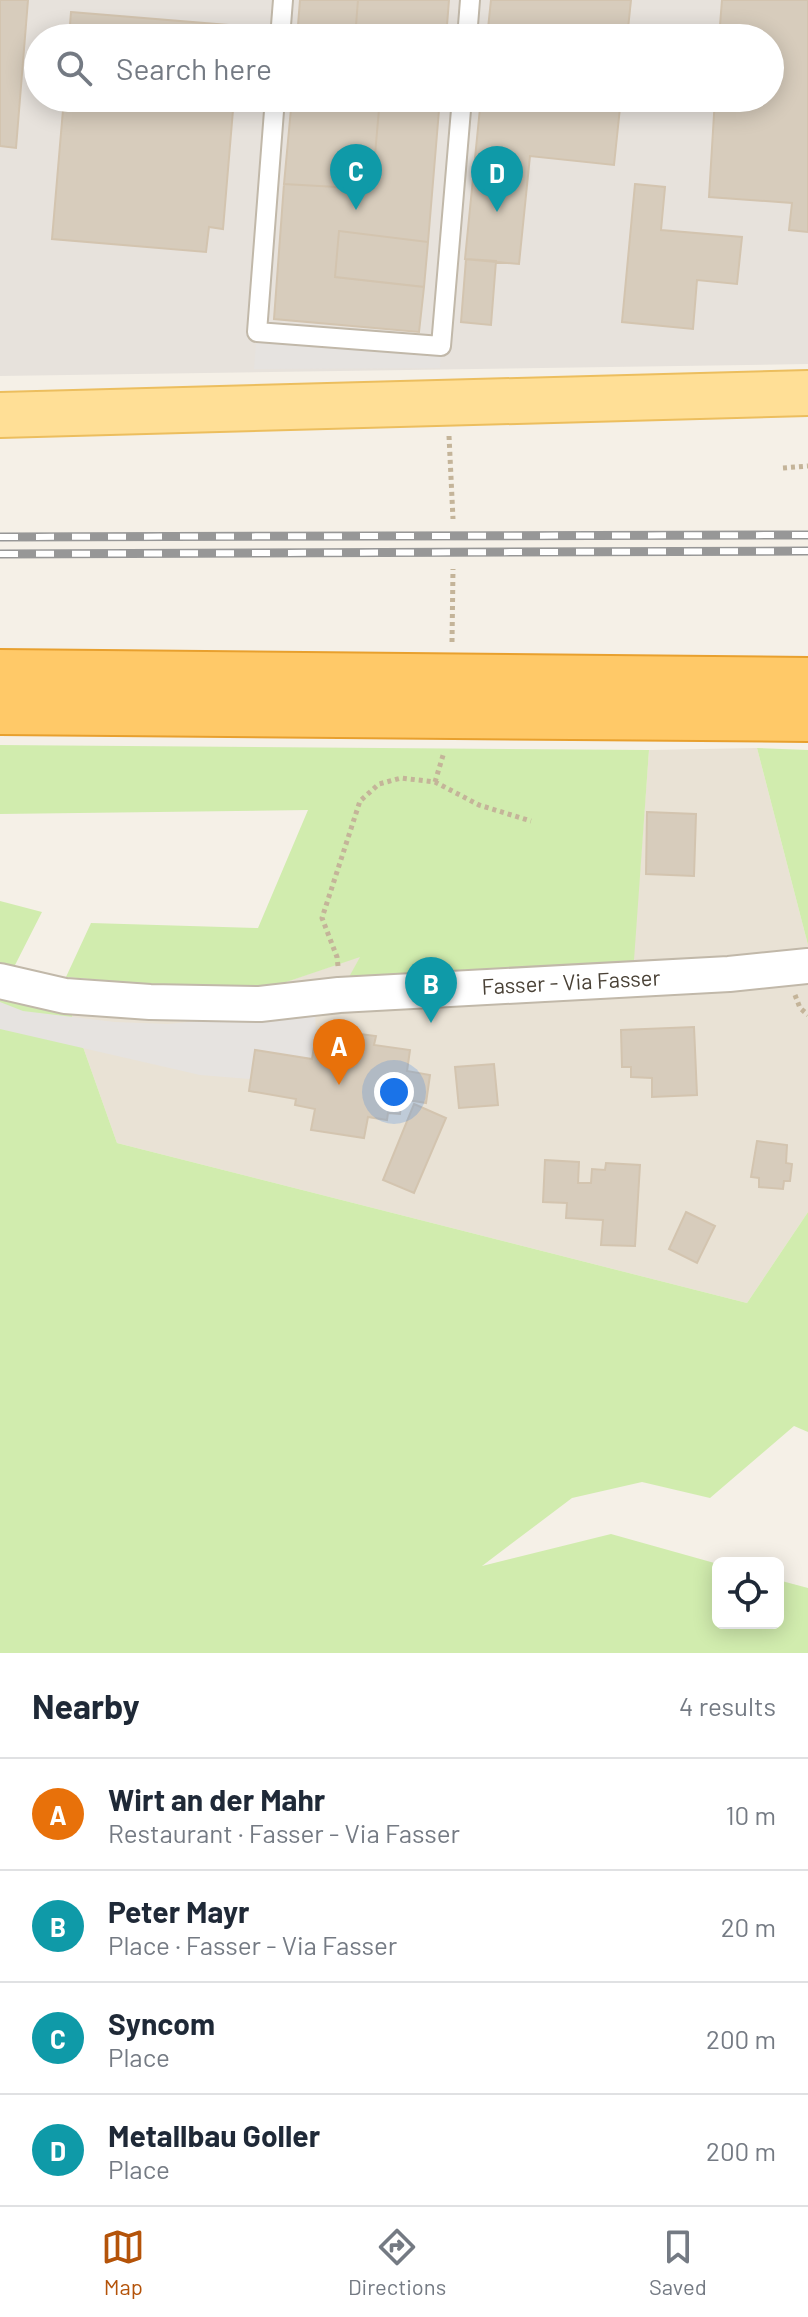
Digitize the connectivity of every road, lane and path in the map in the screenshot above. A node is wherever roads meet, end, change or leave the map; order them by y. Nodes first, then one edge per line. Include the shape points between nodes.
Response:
1 (283, 0) edge
2 (470, 0) edge
3 (281, 24) edge
4 (468, 24) edge
5 (274, 112) edge
6 (461, 112) edge
7 (808, 393) edge
8 (447, 403) junction
9 (0, 415) edge
10 (808, 466) edge
11 (783, 468) dead end
12 (453, 519) dead end
13 (453, 569) dead end
14 (452, 651) dead end
15 (0, 672) edge
16 (808, 680) edge
17 (0, 712) edge
18 (808, 719) edge
19 (446, 748) dead end
20 (435, 782) junction
21 (531, 821) dead end
22 (808, 966) edge
23 (0, 981) edge
24 (339, 995) junction

1 - 3 lane
2 - 4 lane
5 - 6 lane via 257,332 441,346
7 - 8 main road
8 - 9 main road
8 - 12 path
10 - 11 path
13 - 14 path
15 - 16 highway
17 - 18 highway
19 - 20 path
20 - 21 path via 479,805
20 - 24 path via 401,778 379,784 360,801 322,918 337,957
22 - 24 street, Fasser - Via Fasser
23 - 24 street, Fasser - Via Fasser via 65,996 150,1002 260,1004

